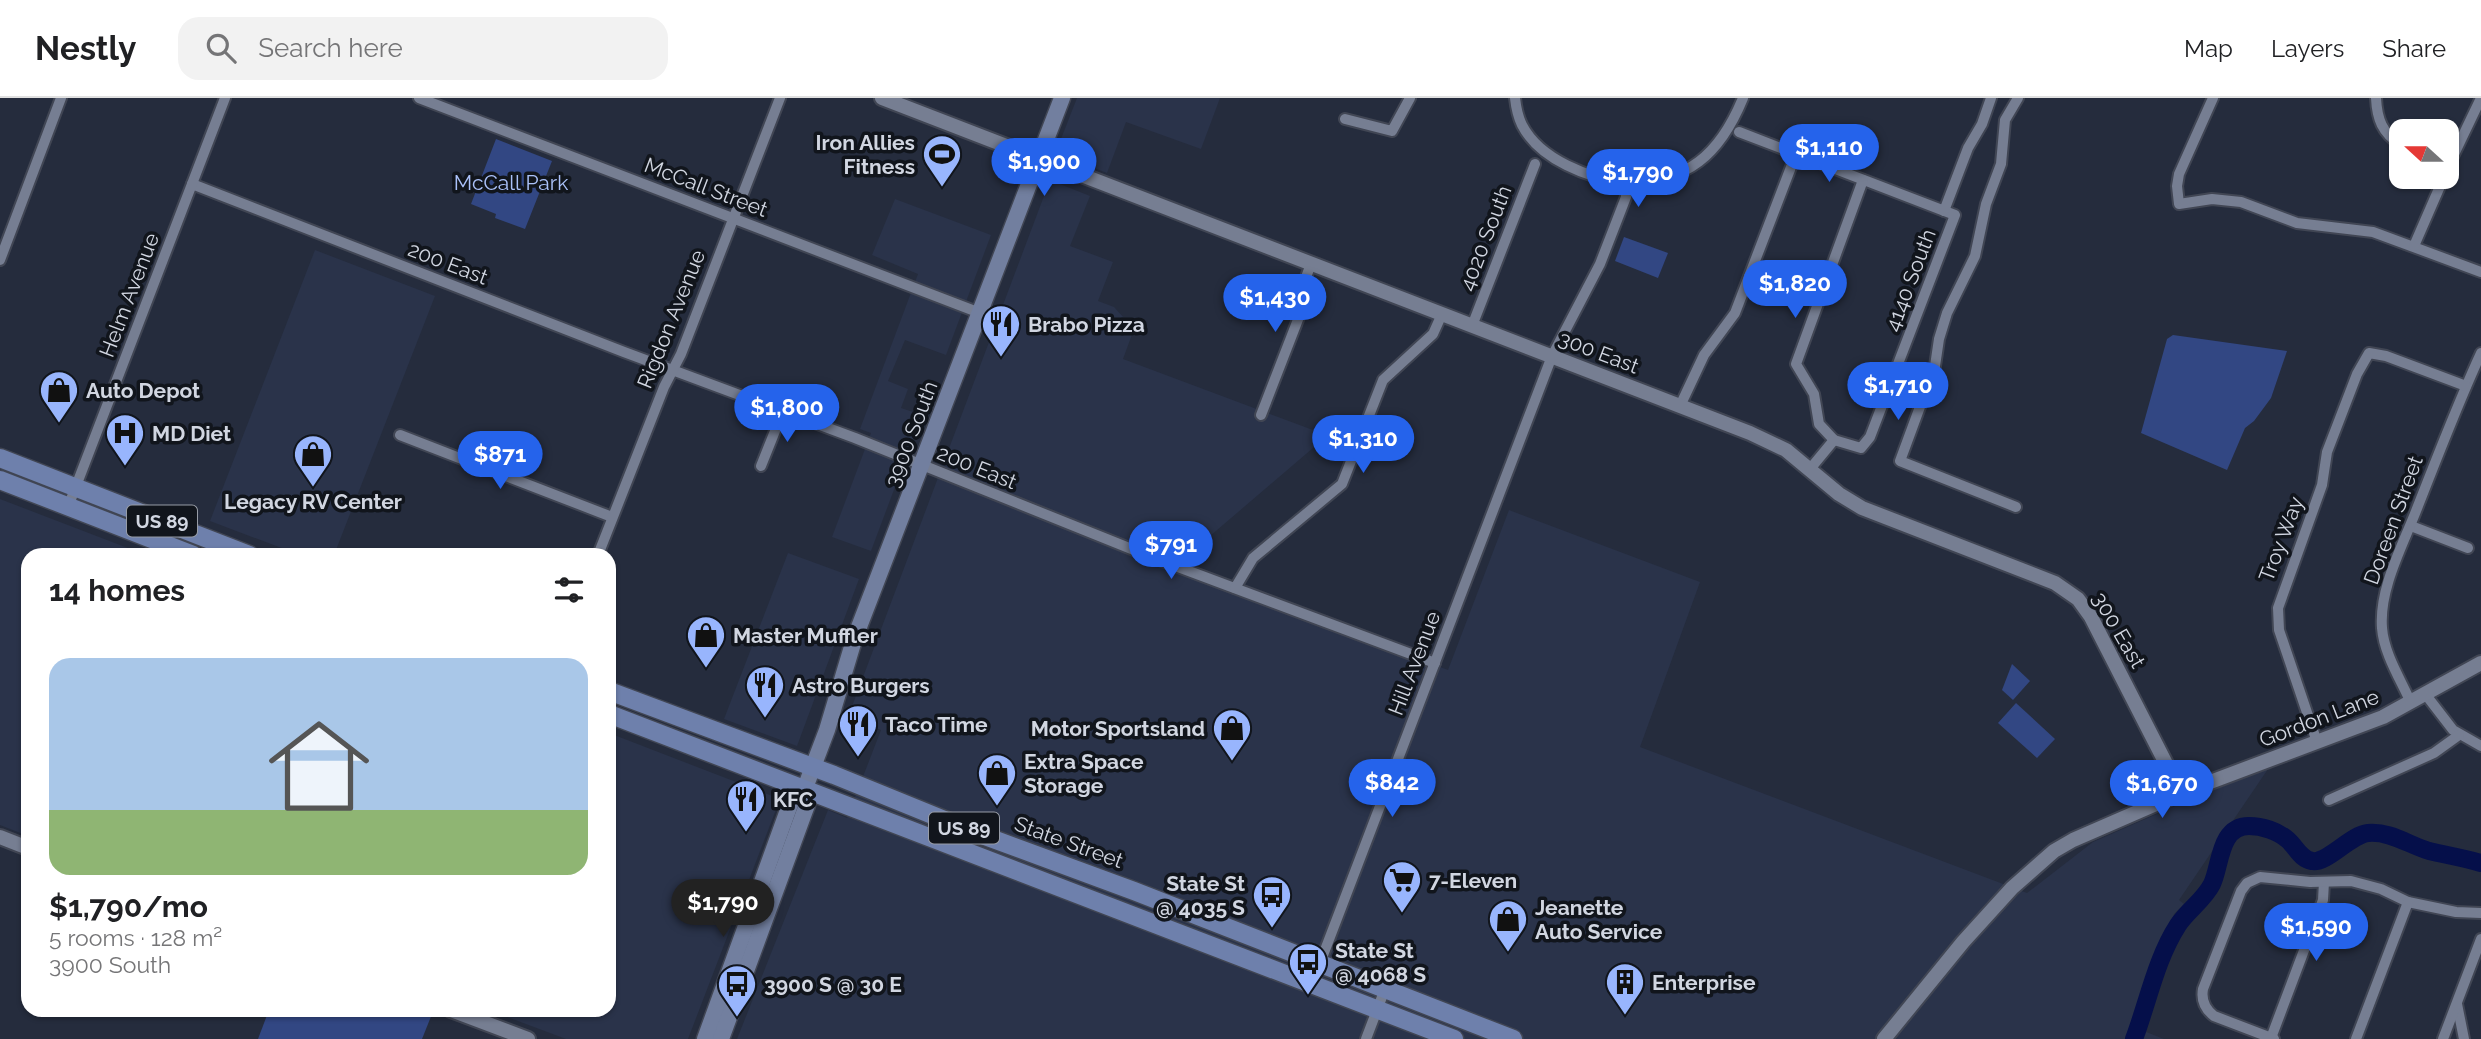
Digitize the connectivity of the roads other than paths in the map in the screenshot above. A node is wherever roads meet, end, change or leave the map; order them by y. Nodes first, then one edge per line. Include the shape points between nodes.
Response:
1 (61, 98) edge
2 (225, 98) edge
3 (419, 98) edge
4 (780, 98) edge
5 (882, 98) edge
6 (1062, 98) edge
7 (1410, 98) edge
8 (1514, 98) edge
9 (1743, 98) edge
10 (1992, 98) edge
11 (2018, 98) edge
12 (2213, 98) edge
13 (2376, 98) edge
14 (2481, 98) edge
15 (1345, 119) dead end
16 (1739, 132) dead end
17 (2389, 136) edge
18 (2459, 143) edge
19 (1796, 154) junction
20 (1039, 159) junction
21 (1535, 164) dead end
22 (1863, 180) junction
23 (1625, 183) junction
24 (192, 184) junction
25 (2438, 189) edge
26 (1950, 213) junction
27 (733, 218) junction
28 (2414, 246) junction
29 (0, 260) edge
30 (1311, 264) junction
31 (2481, 272) edge
32 (980, 313) junction
33 (1442, 314) junction
34 (1472, 326) junction
35 (2481, 353) edge
36 (1552, 356) junction
37 (673, 370) junction
38 (2466, 386) junction
39 (1680, 406) junction
40 (783, 411) junction
41 (1261, 415) dead end
42 (400, 435) dead end
43 (1834, 440) junction
44 (0, 458) edge
45 (761, 466) dead end
46 (921, 466) junction
47 (1810, 468) junction
48 (0, 481) edge
49 (75, 487) junction
50 (68, 507) junction
51 (2016, 508) dead end
52 (612, 517) junction
53 (2410, 526) junction
54 (176, 548) edge
55 (231, 548) edge
56 (601, 548) edge
57 (2468, 548) dead end
58 (1235, 588) junction
59 (1435, 663) junction
60 (2481, 663) edge
61 (616, 694) edge
62 (2426, 695) junction
63 (2411, 703) junction
64 (616, 717) edge
65 (2459, 735) junction
66 (2317, 742) junction
67 (2480, 742) edge
68 (813, 767) junction
69 (805, 788) junction
70 (2181, 793) junction
71 (2329, 800) dead end
72 (0, 837) edge
73 (21, 845) edge
74 (2324, 882) junction
75 (2408, 902) junction
76 (2481, 913) edge
77 (2481, 939) edge
78 (1320, 965) junction
79 (1312, 984) junction
80 (1385, 989) junction
81 (2457, 1004) junction
82 (1378, 1009) junction
83 (470, 1017) edge
84 (2273, 1038) edge
85 (528, 1039) edge
86 (705, 1039) edge
87 (721, 1039) edge
88 (1366, 1039) edge
89 (1454, 1039) edge
90 (1513, 1039) edge
91 (1884, 1039) edge
92 (2357, 1039) edge
93 (2443, 1039) edge
94 (2464, 1039) edge

1 - 29 street
2 - 24 street, Helm Avenue
3 - 27 street, McCall Street
4 - 27 street, Rigdon Avenue
5 - 20 street, 300 East
6 - 20 main road, 3900 South
7 - 15 street via 1392,131
8 - 23 street via 1523,126 1544,150 1578,170
9 - 23 street via 1719,144 1700,162 1666,179
10 - 26 street, 4140 South via 1968,148
11 - 51 street via 2005,120 2001,163 1975,256 1947,313 1935,366 1900,461
12 - 28 street via 2179,174 2179,204 2212,199 2241,202 2297,223 2374,232
13 - 17 street via 2382,130
14 - 18 street
16 - 19 street
19 - 22 street
19 - 39 street via 1735,313 1703,355
20 - 30 street, 300 East
20 - 32 main road, 3900 South
21 - 34 street, 4020 South
22 - 26 street
22 - 43 street via 1796,364 1814,394 1819,424
23 - 36 street, Hill Avenue via 1626,197 1600,264
24 - 37 street, 200 East
24 - 49 street, Helm Avenue
25 - 28 street
26 - 43 street, 4140 South via 1870,437 1861,448
27 - 32 street, McCall Street
27 - 37 street, Rigdon Avenue
28 - 31 street
30 - 33 street, 300 East
30 - 41 street via 1303,285 1302,308
32 - 46 main road, 3900 South
33 - 34 street, 300 East
33 - 58 street via 1433,334 1382,380 1342,484 1253,558
34 - 36 street, 300 East
35 - 38 street, Doreen Street
36 - 39 street, 300 East
36 - 59 street, Hill Avenue
37 - 40 street, 200 East
37 - 52 street, Rigdon Avenue
38 - 53 street, Doreen Street
38 - 66 street, Troy Way via 2369,353 2357,374 2327,452 2318,499 2277,608 2279,630
39 - 47 street, 300 East via 1772,443
40 - 45 street
40 - 46 street, 200 East
42 - 52 street
43 - 47 street
44 - 49 main road, US 89
46 - 58 street, 200 East
46 - 68 main road, 3900 South via 854,640
47 - 70 street, 300 East via 1862,508 2067,590 2091,617
48 - 50 main road, US 89
49 - 50 street, Helm Avenue
49 - 55 main road, US 89
50 - 54 main road, US 89
52 - 56 street, Rigdon Avenue
53 - 57 street
53 - 63 street, Doreen Street via 2386,590 2382,632
58 - 59 street, 200 East
59 - 78 street, Hill Avenue
60 - 62 street, Gordon Lane
61 - 68 main road, State Street / US 89
62 - 63 street, Gordon Lane
62 - 65 street
63 - 66 street, Gordon Lane
64 - 69 main road, US 89
65 - 67 street
65 - 71 street via 2434,754
66 - 70 street, Gordon Lane
68 - 69 main road, 3900 South
68 - 78 main road, State Street / US 89
69 - 79 main road, US 89
69 - 86 main road, 3900 South via 792,799
69 - 87 main road, 3900 South via 807,805
70 - 91 street, Gordon Lane via 2073,840 2040,862 1972,932
72 - 73 street
74 - 75 street via 2356,882
74 - 84 street via 2323,900
74 - 84 street via 2260,877 2244,885 2203,989 2209,1012
75 - 76 street
75 - 92 street
77 - 81 street
78 - 79 street, Hill Avenue
78 - 80 main road, State Street / US 89
79 - 82 main road, US 89
80 - 82 street
80 - 90 main road, State Street / US 89
81 - 93 street
81 - 94 street
82 - 88 street
82 - 89 main road, US 89
83 - 85 street

